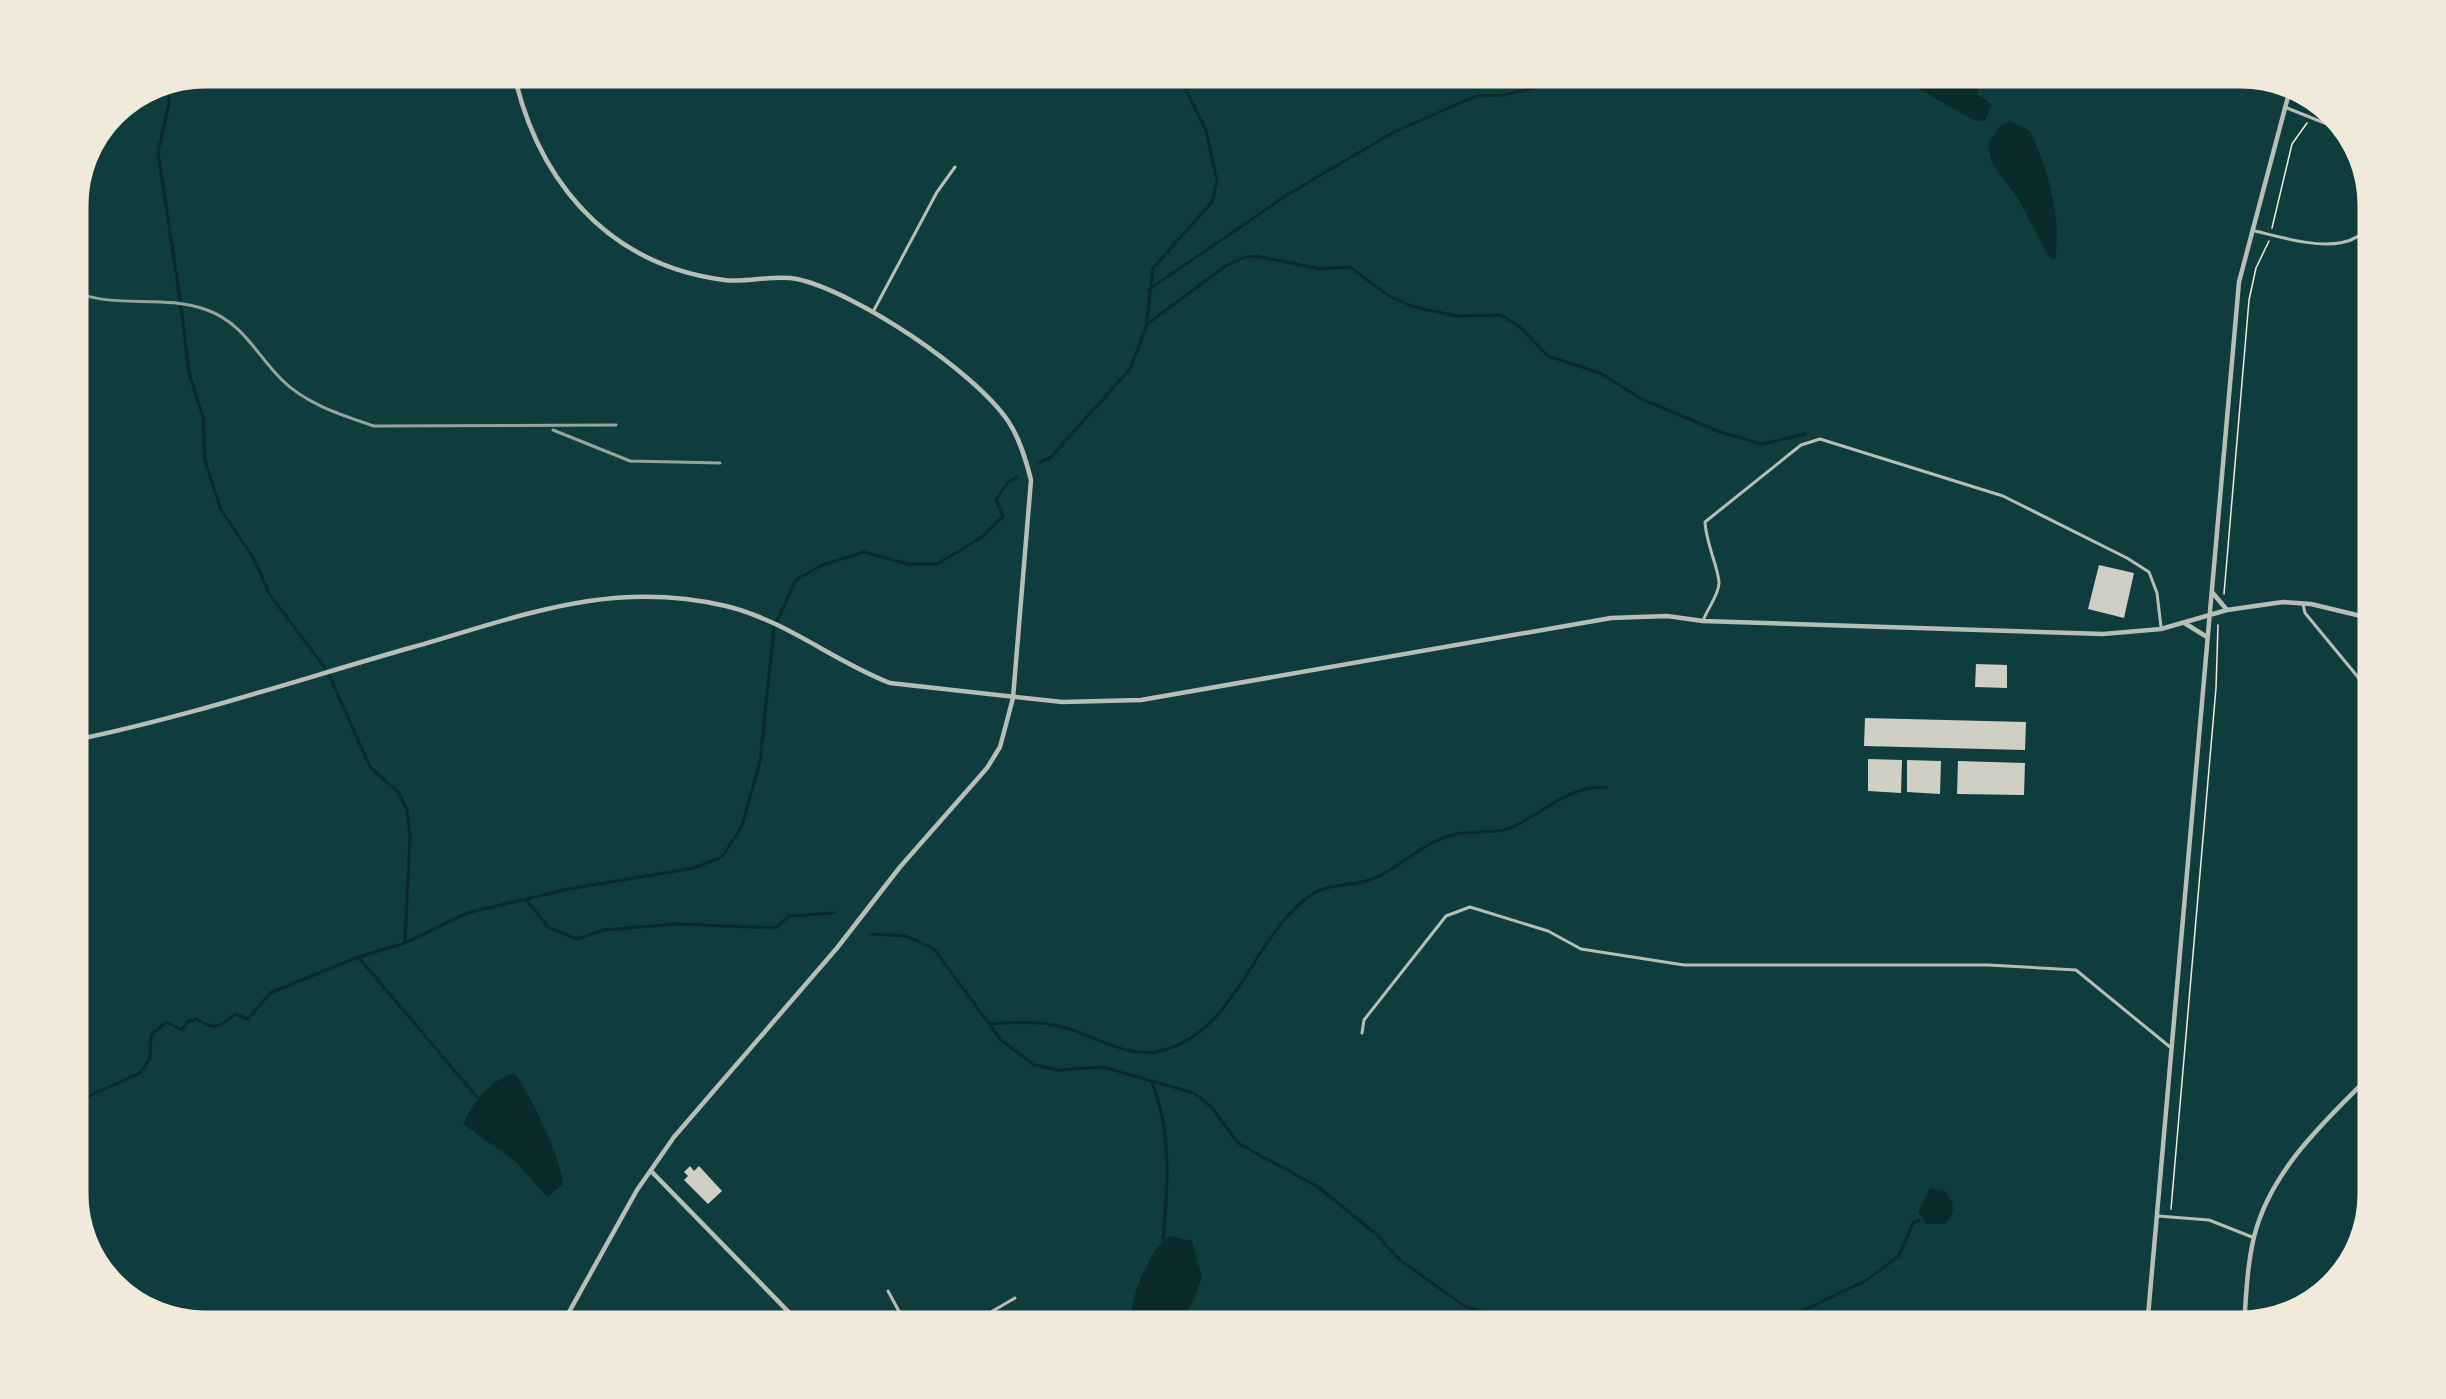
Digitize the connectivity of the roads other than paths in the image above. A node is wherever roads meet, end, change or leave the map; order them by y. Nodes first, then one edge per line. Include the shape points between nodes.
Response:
1 (516, 81) edge
2 (2290, 91) edge
3 (2286, 107) junction
4 (2335, 124) edge
5 (955, 167) dead end
6 (2365, 228) edge
7 (2253, 230) junction
8 (873, 312) junction
9 (2212, 592) junction
10 (2303, 603) junction
11 (2216, 611) junction
12 (2365, 617) edge
13 (1703, 621) junction
14 (2181, 623) junction
15 (2161, 629) junction
16 (2207, 638) junction
17 (2365, 685) edge
18 (1013, 698) junction
19 (81, 738) edge
20 (1362, 1033) dead end
21 (2171, 1048) junction
22 (2365, 1083) edge
23 (650, 1170) junction
24 (2158, 1216) junction
25 (2254, 1238) junction
26 (888, 1291) dead end
27 (1015, 1298) dead end
28 (566, 1318) edge
29 (794, 1318) edge
30 (903, 1318) edge
31 (986, 1318) edge
32 (2148, 1318) edge
33 (2245, 1318) edge

1 - 8 street via 552,174 630,249 710,277 793,278
2 - 3 street
3 - 4 street
3 - 7 street
5 - 8 street
6 - 7 street via 2326,247
7 - 9 street via 2240,282
8 - 18 street via 983,394 1024,452 1031,523
9 - 11 street
9 - 11 street
10 - 11 street
10 - 12 street
10 - 17 street
11 - 14 street
11 - 16 street
13 - 15 street via 2056,634
13 - 15 street via 1719,578 1706,522 1801,445 1820,439 2003,496 2127,558 2149,572
13 - 18 street via 1611,618 1141,700
14 - 15 street
14 - 16 street
16 - 21 street
18 - 19 street via 890,683 767,619 633,594 545,609
18 - 23 street via 1006,734 987,767
20 - 21 street via 1446,916 1470,907 1581,949 1684,965 2076,970
21 - 24 street
22 - 25 street via 2294,1159
23 - 28 street
23 - 29 street
24 - 25 street via 2209,1220
24 - 32 street
25 - 33 street
26 - 30 street
27 - 31 street

